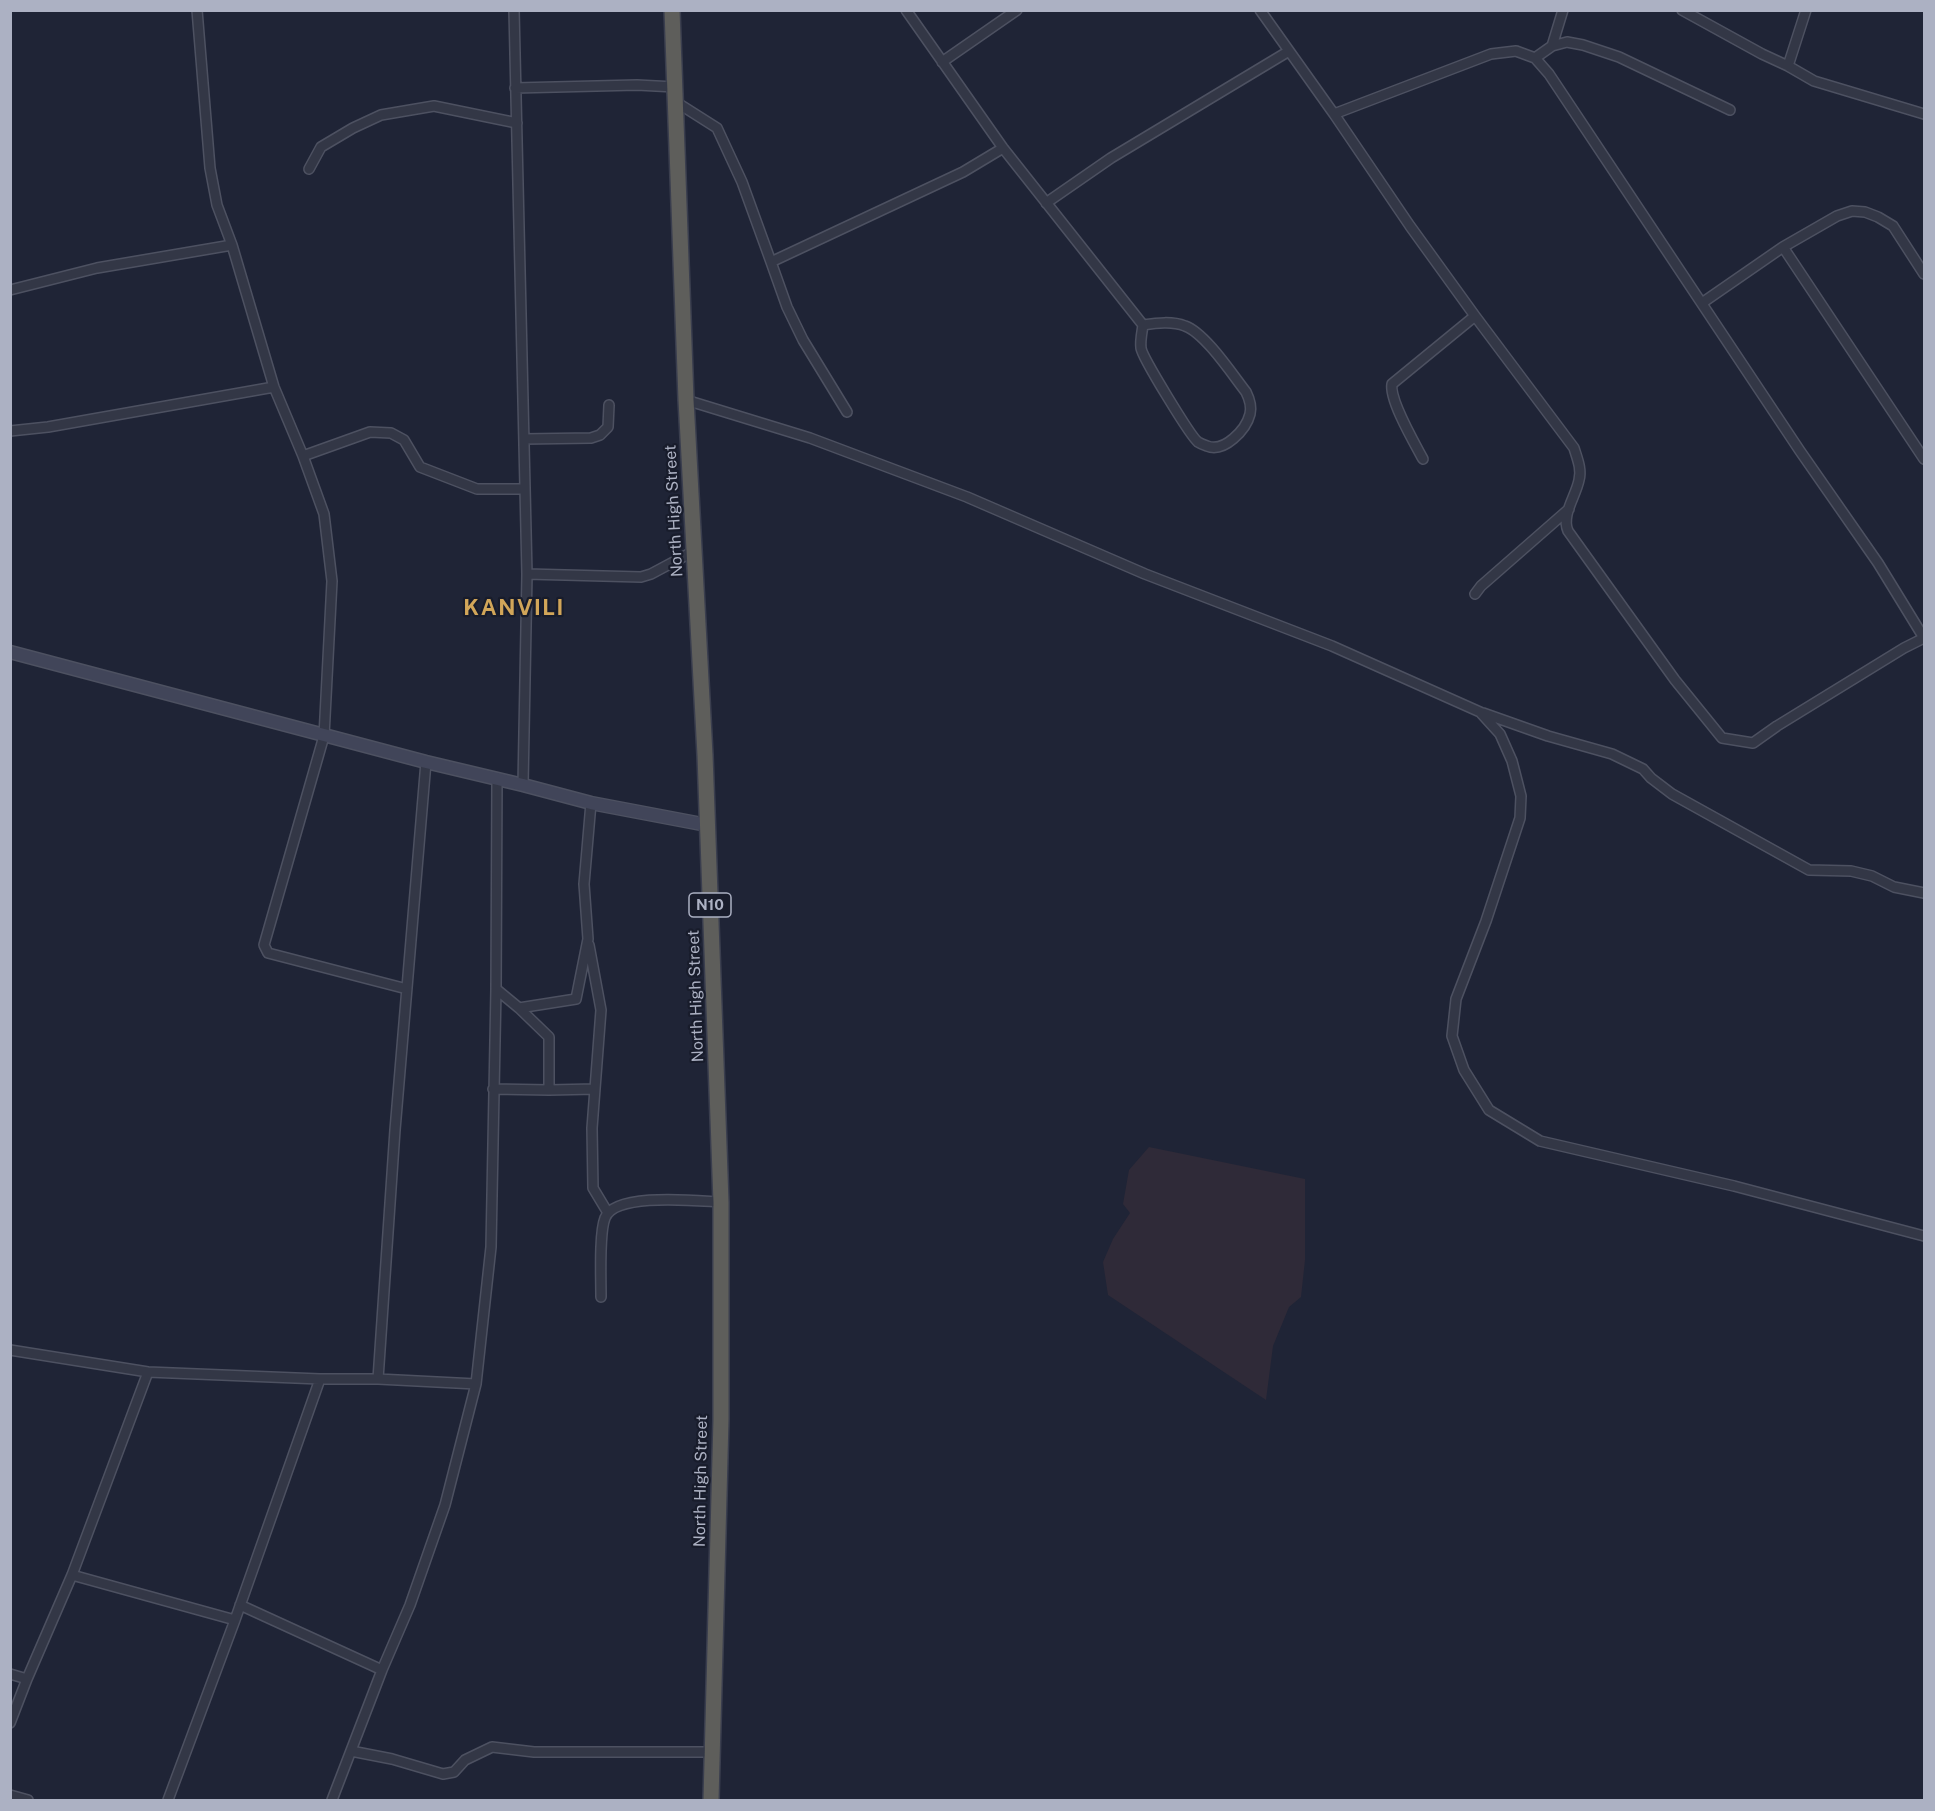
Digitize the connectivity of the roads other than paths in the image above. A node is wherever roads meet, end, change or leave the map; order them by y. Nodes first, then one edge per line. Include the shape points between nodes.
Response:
1 (197, 10) edge
2 (514, 10) edge
3 (672, 10) edge
4 (906, 10) edge
5 (1017, 10) edge
6 (1260, 10) edge
7 (1563, 10) edge
8 (1682, 10) edge
9 (1806, 10) edge
10 (1552, 46) junction
11 (1289, 51) junction
12 (1535, 58) junction
13 (942, 62) junction
14 (1788, 66) junction
15 (675, 87) junction
16 (515, 88) junction
17 (676, 102) junction
18 (1730, 110) dead end
19 (1334, 114) junction
20 (1924, 114) edge
21 (517, 123) junction
22 (1003, 148) junction
23 (309, 169) dead end
24 (1046, 203) junction
25 (232, 245) junction
26 (1783, 247) junction
27 (771, 262) junction
28 (1924, 274) edge
29 (10, 290) edge
30 (1702, 303) junction
31 (1475, 316) junction
32 (1143, 325) junction
33 (274, 387) junction
34 (686, 400) junction
35 (609, 405) dead end
36 (847, 412) dead end
37 (10, 431) edge
38 (525, 439) junction
39 (303, 456) junction
40 (1423, 459) dead end
41 (1924, 459) edge
42 (525, 489) junction
43 (1569, 509) junction
44 (694, 551) junction
45 (528, 574) junction
46 (1475, 594) dead end
47 (1924, 638) edge
48 (10, 652) edge
49 (1480, 712) junction
50 (324, 736) junction
51 (426, 762) junction
52 (497, 778) junction
53 (524, 785) junction
54 (591, 803) junction
55 (707, 825) junction
56 (1924, 893) edge
57 (588, 939) junction
58 (407, 989) junction
59 (496, 989) junction
60 (519, 1008) junction
61 (493, 1089) junction
62 (595, 1089) junction
63 (549, 1090) junction
64 (721, 1202) junction
65 (608, 1213) junction
66 (1924, 1236) edge
67 (600, 1297) dead end
68 (13, 1350) edge
69 (10, 1361) edge
70 (148, 1372) junction
71 (320, 1379) junction
72 (378, 1379) junction
73 (476, 1384) junction
74 (72, 1575) junction
75 (240, 1605) junction
76 (235, 1620) junction
77 (382, 1670) junction
78 (10, 1674) edge
79 (27, 1679) junction
80 (10, 1724) edge
81 (351, 1751) junction
82 (713, 1752) junction
83 (10, 1795) edge
84 (28, 1800) edge
85 (168, 1800) edge
86 (332, 1800) edge
87 (711, 1800) edge

1 - 25 street via 210,168 217,205
2 - 16 street
3 - 15 highway, North High Street / N10
4 - 13 street
5 - 13 street
6 - 11 street
7 - 10 street
8 - 14 street
9 - 14 street
10 - 12 street
10 - 18 street via 1568,42 1619,57
11 - 19 street
11 - 24 street via 1111,158
12 - 19 street via 1515,51 1491,54
12 - 30 street
13 - 22 street
14 - 20 street via 1814,81
15 - 16 street
15 - 17 highway, North High Street / N10
16 - 21 street
17 - 27 street via 717,128 742,182
17 - 34 highway, North High Street / N10
19 - 31 street
21 - 23 street via 434,106 381,116 321,147
21 - 38 street
22 - 24 street
22 - 27 street via 963,172
24 - 32 street
25 - 29 street via 97,268
25 - 33 street
26 - 28 street via 1837,216 1864,212 1893,226
26 - 30 street
26 - 41 street
27 - 36 street via 803,340
30 - 47 street via 1878,563
31 - 40 street via 1392,384 1398,408
31 - 43 street via 1574,448 1580,479
32 - 32 street via 1184,326 1199,334 1246,392 1250,414 1231,441 1221,447 1197,442 1141,350
33 - 37 street
33 - 39 street
34 - 44 highway, North High Street / N10
34 - 49 street via 810,438 967,497 1145,574 1332,646
35 - 38 street via 608,427 600,435
38 - 42 street
39 - 42 street via 370,432 391,433 404,440 420,467 477,489
39 - 50 street via 324,514 332,581
42 - 45 street
43 - 46 street
43 - 47 street via 1569,531 1675,680 1722,738 1753,743
44 - 45 street via 641,577
44 - 55 highway, North High Street / N10
45 - 53 street
48 - 50 main road
49 - 56 street via 1612,754 1643,770 1672,794 1809,870 1851,871
49 - 66 street via 1500,734 1521,796 1521,818 1456,999 1452,1036 1464,1070 1490,1110 1540,1141
50 - 51 main road
50 - 58 street via 264,945 268,953
51 - 52 main road
51 - 58 street
52 - 53 main road
52 - 59 street
53 - 54 main road
54 - 55 main road
54 - 57 street via 584,884
55 - 64 highway, North High Street / N10
57 - 60 street via 576,999
57 - 62 street via 600,1010
58 - 72 street
59 - 60 street
59 - 61 street
60 - 63 street via 549,1037
61 - 63 street
61 - 73 street via 491,1247
62 - 63 street
62 - 65 street via 593,1188
64 - 65 street via 657,1200 616,1207
64 - 82 highway, North High Street / N10 via 721,1419
65 - 67 street via 602,1234
68 - 69 street
68 - 70 street
70 - 71 street
70 - 74 street
71 - 72 street
71 - 75 street
72 - 73 street
73 - 77 street via 445,1505
74 - 76 street
74 - 79 street
75 - 76 street
75 - 77 street
76 - 85 street
77 - 81 street
78 - 79 street
79 - 80 street
81 - 82 street via 442,1774 454,1772 465,1760 492,1747 534,1752
81 - 86 street
82 - 87 highway, North High Street / N10
83 - 84 street

